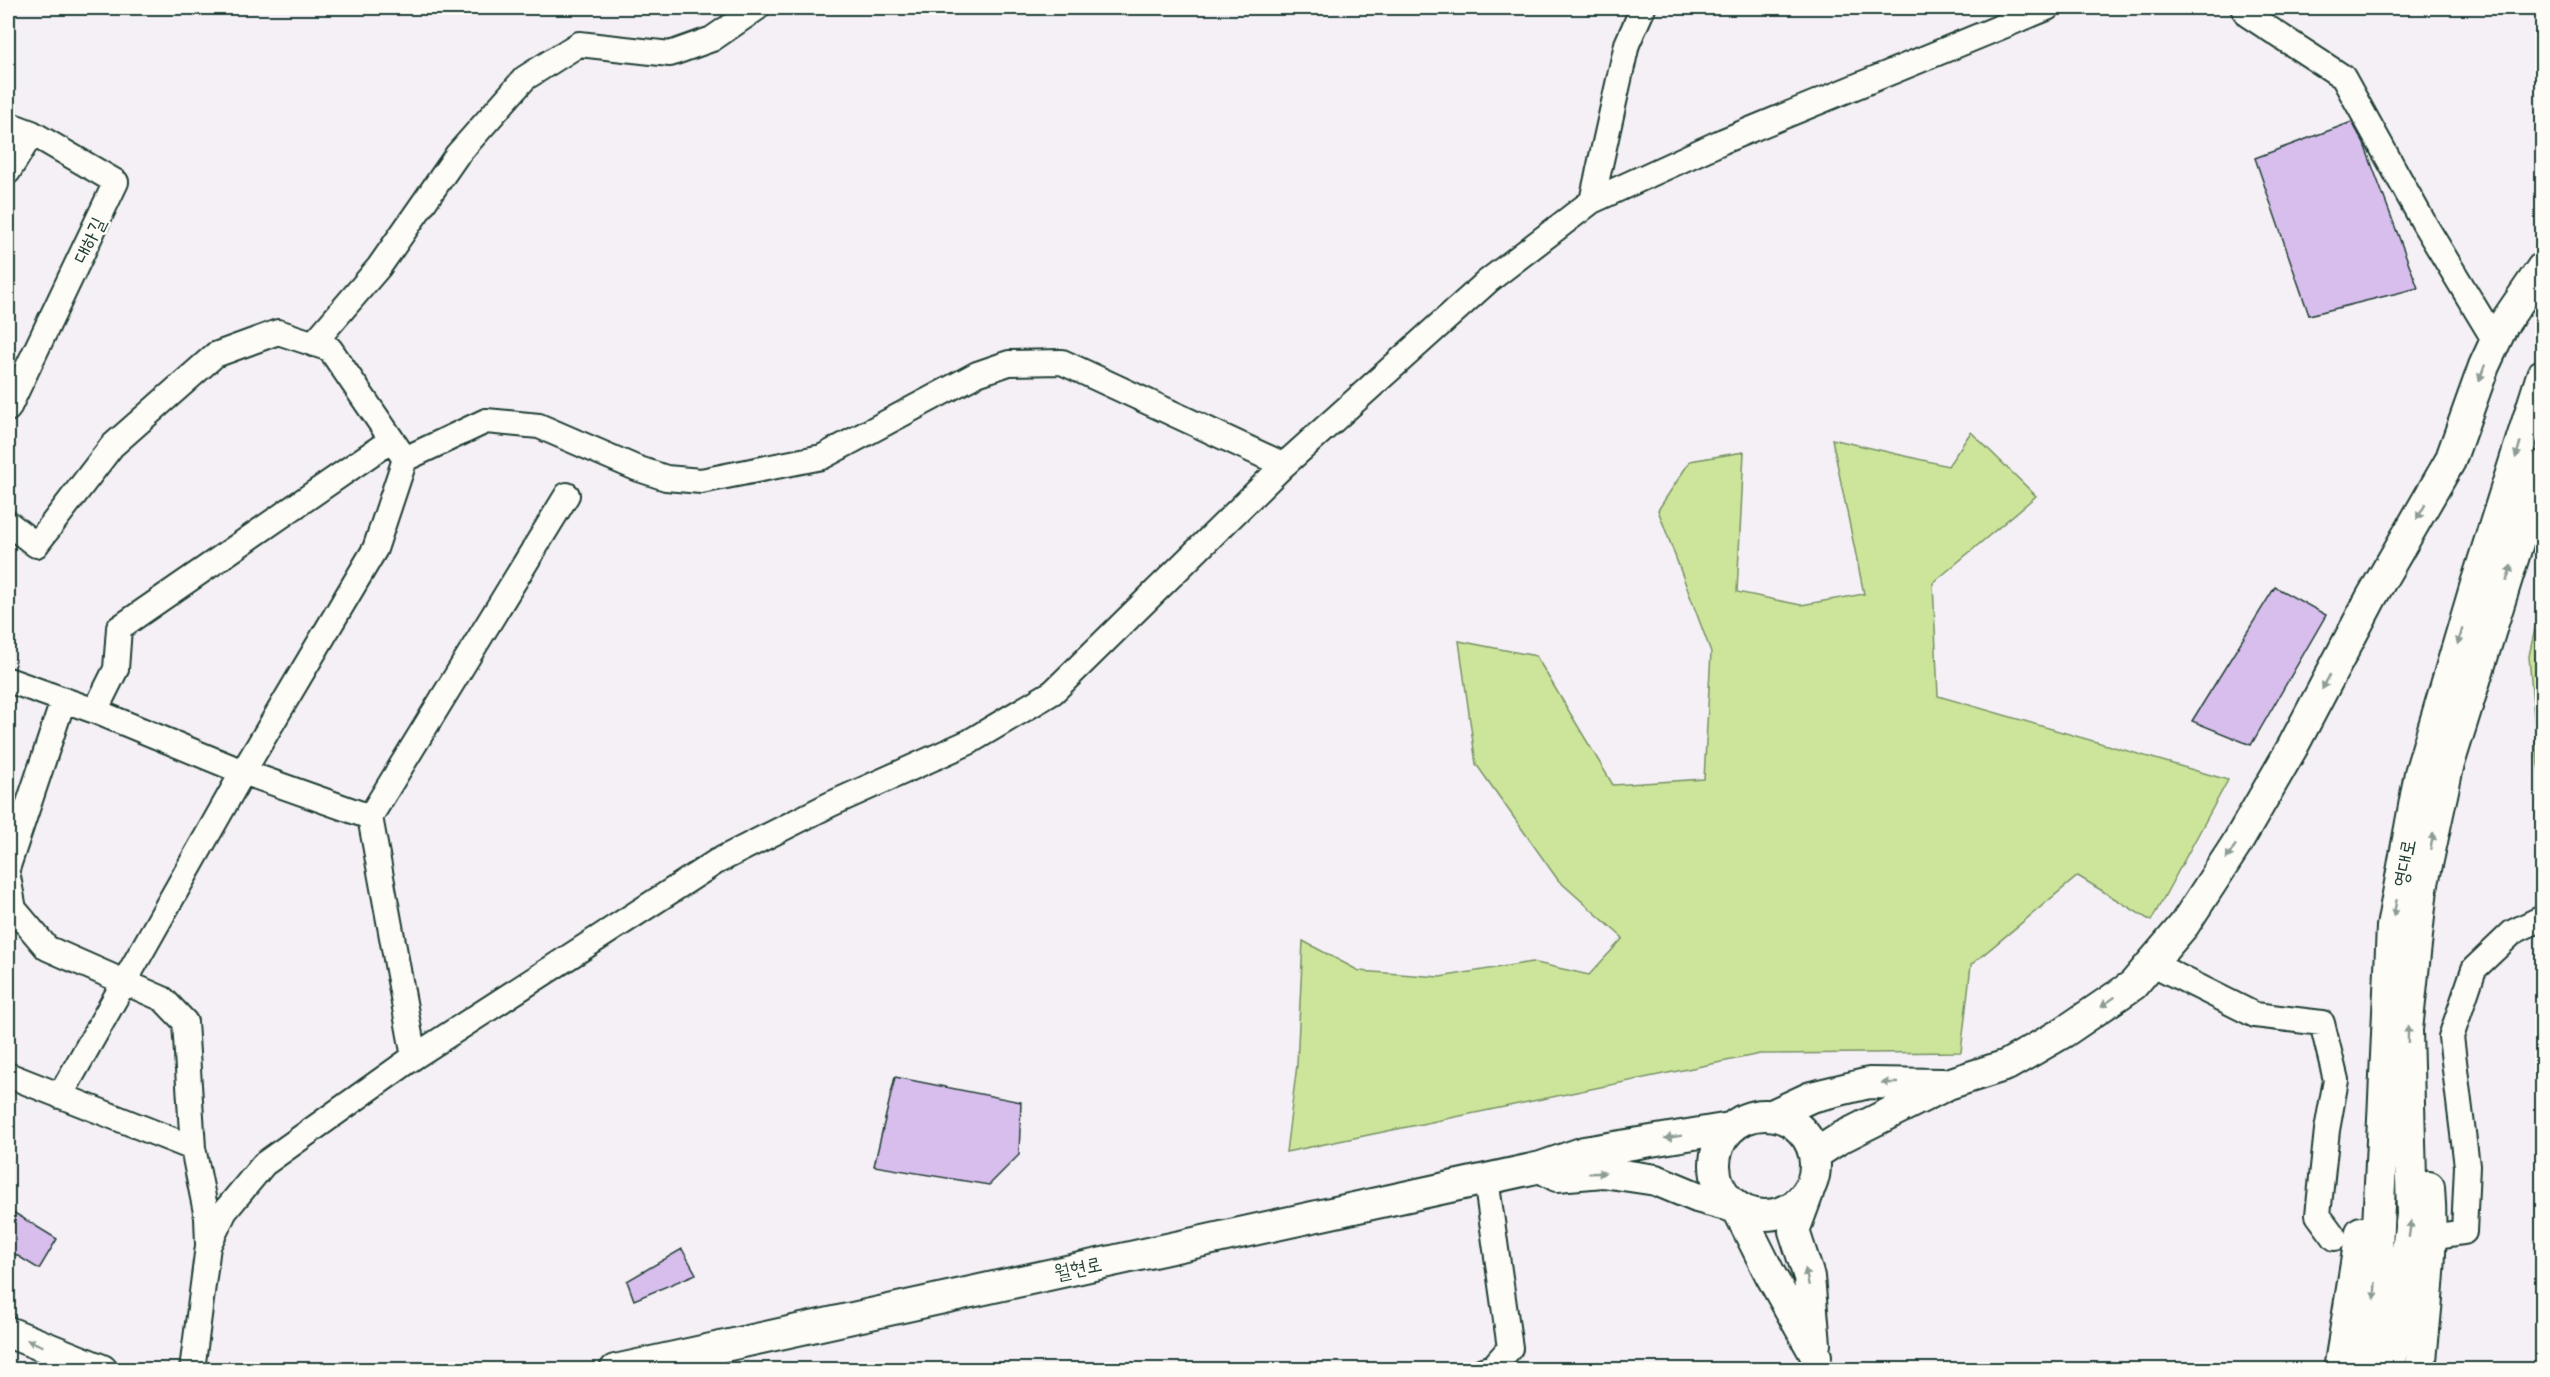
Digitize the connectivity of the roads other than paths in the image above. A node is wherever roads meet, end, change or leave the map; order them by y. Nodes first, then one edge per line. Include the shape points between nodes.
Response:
1 (757, 8) edge
2 (1643, 8) edge
3 (2047, 8) edge
4 (2243, 8) edge
5 (8, 124) edge
6 (32, 133) junction
7 (8, 172) edge
8 (1592, 201) junction
9 (2542, 268) edge
10 (2495, 341) junction
11 (313, 344) junction
12 (2542, 375) edge
13 (8, 409) edge
14 (398, 449) junction
15 (1284, 465) junction
16 (2542, 466) edge
17 (567, 495) dead end
18 (8, 523) edge
19 (8, 680) edge
20 (63, 701) junction
21 (94, 711) junction
22 (243, 772) junction
23 (370, 817) junction
24 (8, 866) edge
25 (8, 878) edge
26 (2542, 918) edge
27 (2151, 963) junction
28 (123, 981) junction
29 (414, 1057) junction
30 (8, 1075) edge
31 (1948, 1084) junction
32 (2396, 1086) junction
33 (60, 1096) junction
34 (1772, 1115) junction
35 (1730, 1128) junction
36 (193, 1148) junction
37 (1814, 1155) junction
38 (1541, 1167) junction
39 (1486, 1179) junction
40 (1810, 1187) junction
41 (1737, 1208) junction
42 (2454, 1234) dead end
43 (2335, 1238) dead end
44 (208, 1246) junction
45 (8, 1332) edge
46 (1818, 1363) edge
47 (102, 1370) edge
48 (192, 1370) edge
49 (615, 1370) edge
50 (1483, 1370) edge
51 (2339, 1370) edge
52 (2364, 1370) edge
53 (2389, 1370) edge
54 (2420, 1370) edge

1 - 11 street via 712,39 670,54 579,44 525,78 457,155 379,267
2 - 8 street via 1627,44
3 - 8 street via 1723,141
4 - 10 street via 2343,77
5 - 6 street, 대하길
6 - 7 street
6 - 13 street, 대하길 via 116,182
8 - 15 street via 1488,281
9 - 10 main road
10 -> 27 main road via 2450,461 2292,748 2184,925
11 - 14 street via 330,349
11 - 18 street via 278,332 215,355 112,446 36,545
12 -> 32 main road, 영대로 via 2420,773 2392,927
14 - 15 street via 486,421 539,426 636,468 666,478 701,481 822,457 977,374 1010,363 1062,362
14 - 21 street via 119,628 116,669
14 - 22 street via 375,549
15 - 29 street via 1053,692 969,742 831,804 716,862
32 -> 16 main road, 영대로 via 2407,1030 2422,888 2448,767
17 - 23 street
19 - 20 street
20 - 21 street
20 - 24 street
21 - 22 street
22 - 23 street
22 - 28 street
23 - 29 street
25 - 28 street via 14,909 47,948
26 - 42 street via 2513,932 2475,969 2451,1036 2467,1166
27 -> 31 main road via 2133,985 2064,1032 2007,1065
27 - 43 street via 2255,1015 2322,1023 2336,1080 2318,1215
28 - 33 street
28 - 36 street via 163,999 185,1022
29 - 44 street via 264,1164 225,1211
30 - 33 street
31 -> 34 main road via 1869,1083 1811,1096
31 - 37 main road
32 - 51 main road
32 -> 52 main road, 영대로 via 2374,1312
53 -> 32 main road, 영대로 via 2412,1215
32 - 54 main road via 2429,1180 2430,1276
33 - 36 street
34 - 35 main road via 1743,1119
34 - 37 main road via 1800,1128
35 -> 38 main road, 월현로 via 1584,1152
35 - 41 main road via 1715,1154 1714,1169 1718,1184
36 - 44 street via 207,1217
37 - 40 main road via 1815,1172
38 - 39 main road, 월현로
38 -> 41 main road via 1557,1176 1603,1172 1656,1180
39 - 49 main road, 월현로
39 - 50 street via 1510,1348 1493,1366
40 - 41 main road via 1800,1201 1770,1216
46 -> 40 main road via 1809,1277 1794,1231
41 - 46 main road
44 - 48 street
47 -> 45 main road

